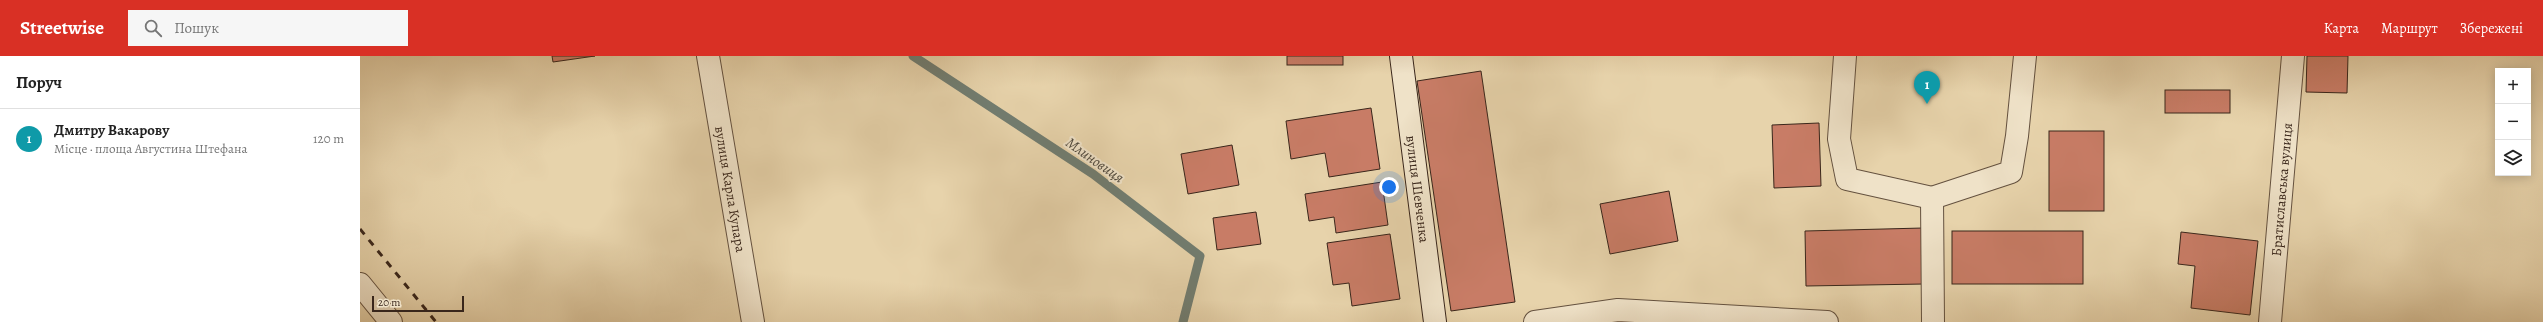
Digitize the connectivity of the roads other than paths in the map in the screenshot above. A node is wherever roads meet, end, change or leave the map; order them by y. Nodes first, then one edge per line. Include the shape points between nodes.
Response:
1 (708, 56) edge
2 (1401, 56) edge
3 (1846, 56) edge
4 (2025, 56) edge
5 (2293, 56) edge
6 (1932, 198) junction
7 (360, 284) edge
8 (392, 322) edge
9 (753, 322) edge
10 (1435, 322) edge
11 (1535, 322) edge
12 (1827, 322) edge
13 (1933, 322) edge
14 (2270, 322) edge

1 - 9 street, вулиця Карла Купара
2 - 10 street, вулиця Шевченка
3 - 6 street via 1840,138 1847,178
4 - 6 street via 2011,172
5 - 14 street, Братиславська вулиця
6 - 13 street
7 - 8 street
11 - 12 street via 1618,310

